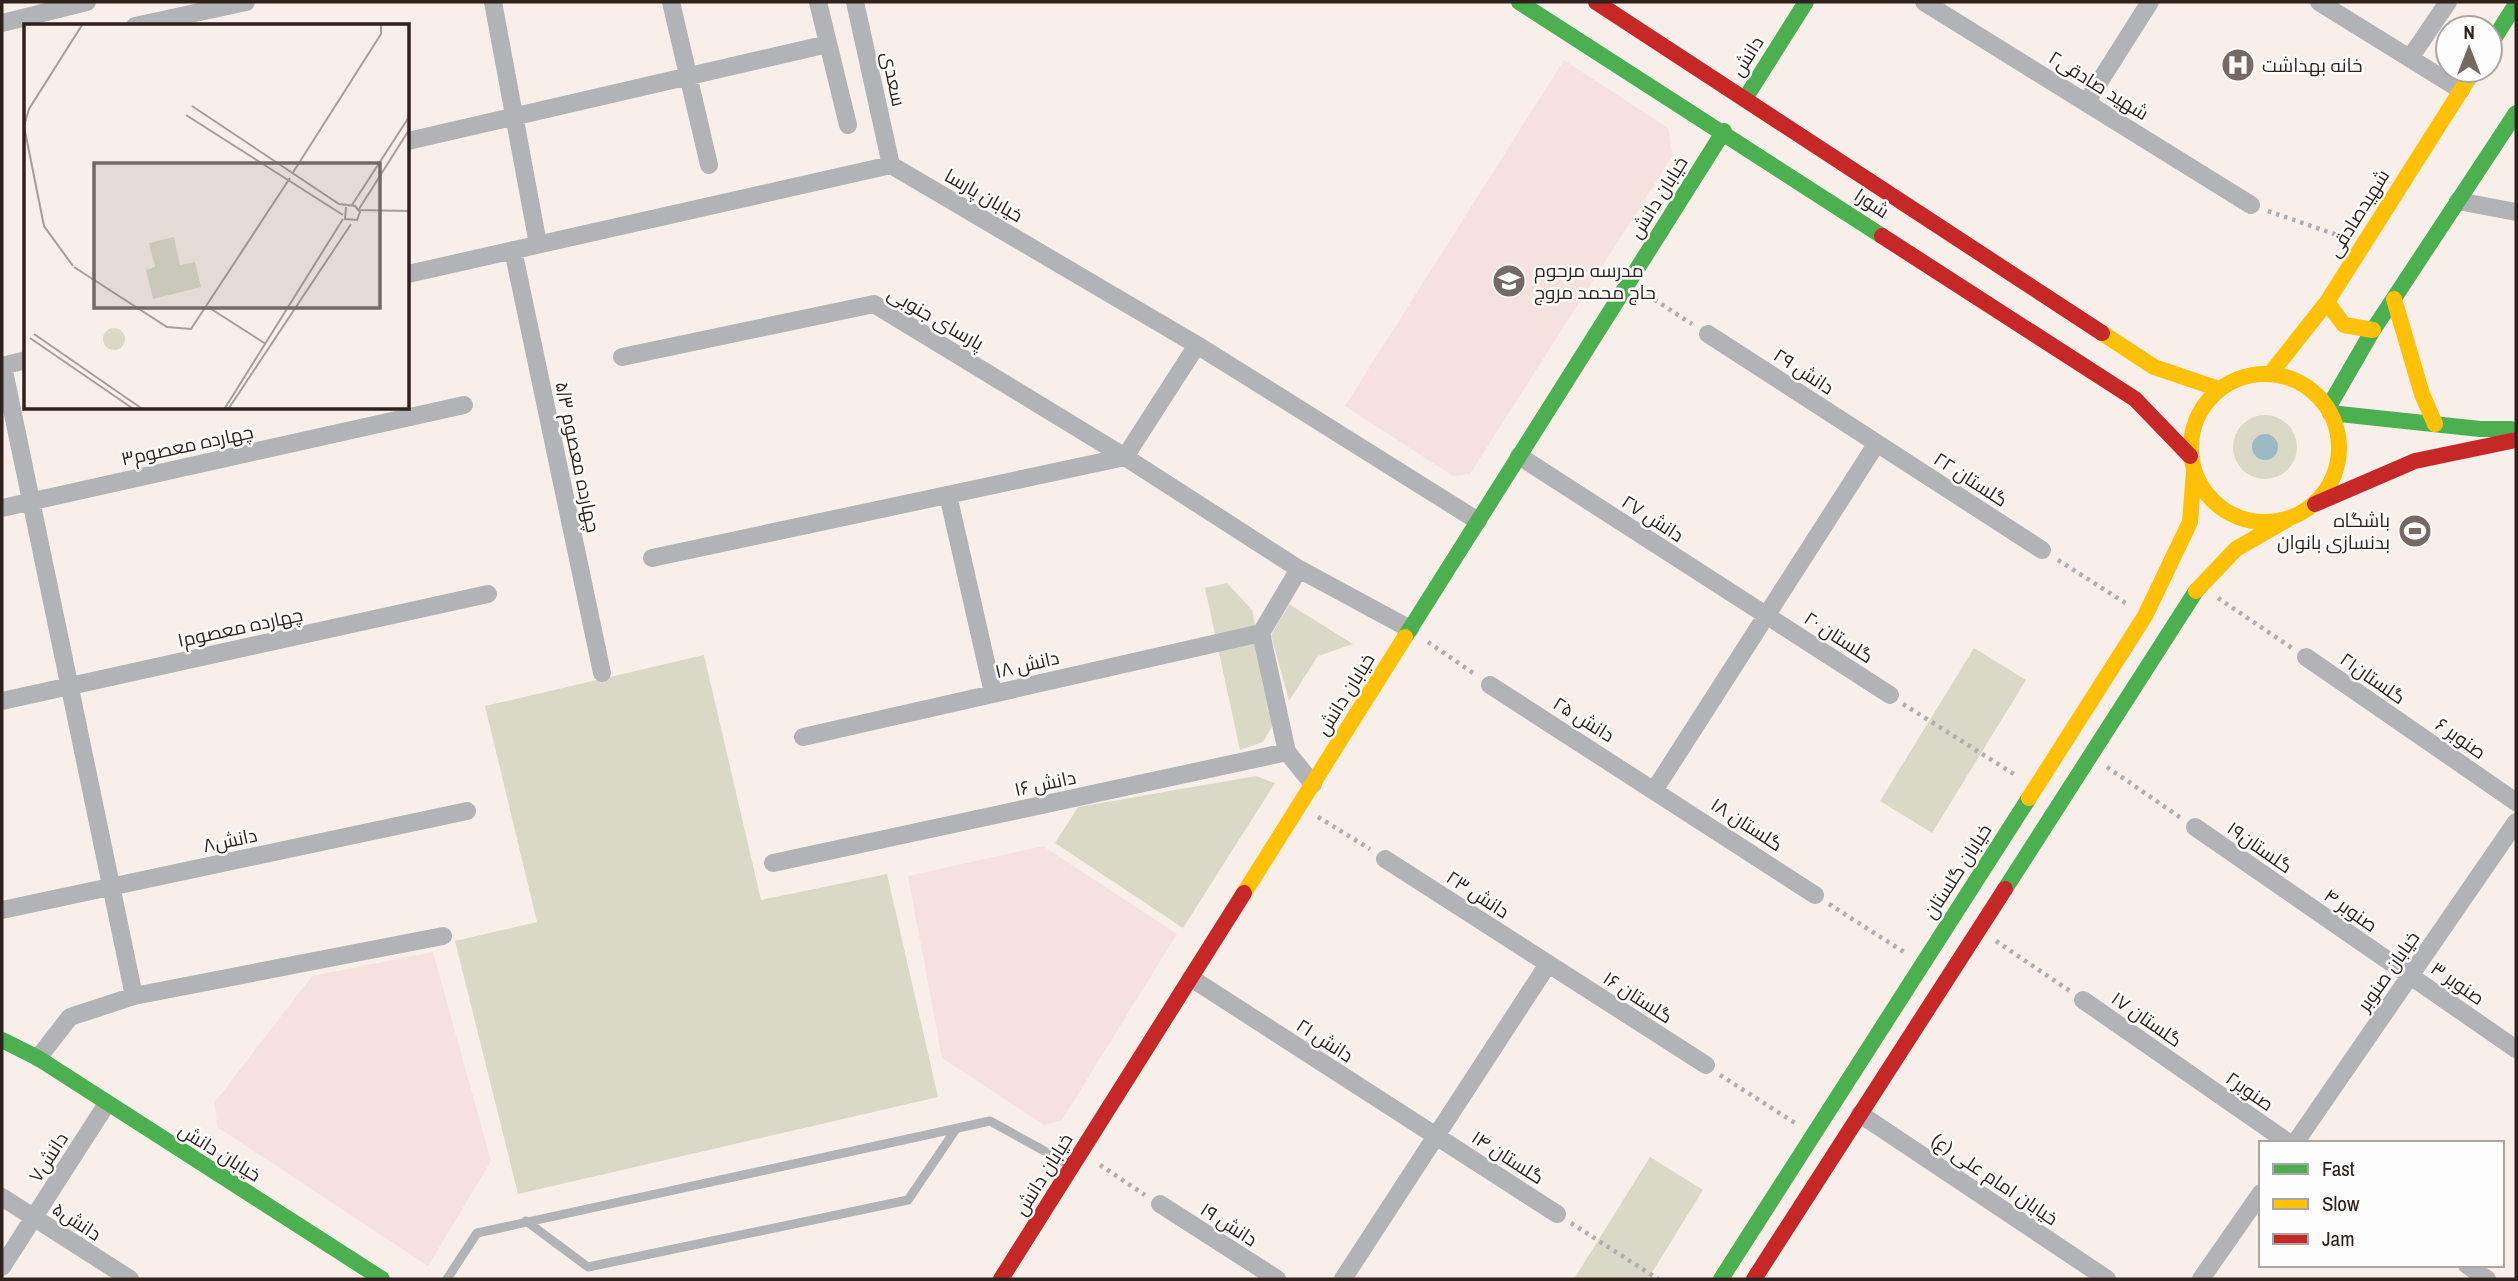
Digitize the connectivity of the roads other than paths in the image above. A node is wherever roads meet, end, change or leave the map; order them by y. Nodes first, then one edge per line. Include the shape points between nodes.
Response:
1 (87, 2) edge
2 (246, 2) edge
3 (493, 2) edge
4 (671, 2) edge
5 (818, 2) edge
6 (855, 2) edge
7 (1519, 2) edge
8 (1596, 2) edge
9 (1805, 2) edge
10 (1924, 2) edge
11 (2150, 2) edge
12 (2319, 2) edge
13 (2448, 2) edge
14 (2516, 4) edge
15 (41, 14) edge
16 (2, 23) edge
17 (2504, 23) edge
18 (144, 24) edge
19 (828, 44) junction
20 (2410, 58) junction
21 (689, 76) junction
22 (2465, 84) edge
23 (2461, 90) junction
24 (1746, 97) junction
25 (2087, 103) junction
26 (2516, 113) edge
27 (514, 117) junction
28 (848, 125) dead end
29 (1724, 131) junction
30 (410, 141) edge
31 (709, 165) dead end
32 (891, 165) junction
33 (2458, 201) junction
34 (2251, 205) road end
35 (2516, 212) edge
36 (538, 244) junction
37 (513, 250) junction
38 (410, 274) edge
39 (2394, 299) junction
40 (2327, 302) junction
41 (2373, 330) junction
42 (1708, 334) road end
43 (1198, 345) junction
44 (622, 357) dead end
45 (24, 360) edge
46 (2, 366) edge
47 (2271, 373) junction
48 (2219, 389) junction
49 (464, 405) dead end
50 (2329, 411) junction
51 (2435, 424) junction
52 (2516, 429) edge
53 (2516, 440) edge
54 (1877, 443) junction
55 (1519, 456) junction
56 (1125, 457) junction
57 (2192, 464) junction
58 (948, 495) junction
59 (32, 501) junction
60 (2314, 505) junction
61 (2, 508) edge
62 (2288, 519) junction
63 (1478, 522) junction
64 (2042, 550) road end
65 (652, 558) dead end
66 (1299, 569) junction
67 (488, 594) dead end
68 (1765, 615) junction
69 (1410, 629) junction
70 (1261, 633) junction
71 (2306, 657) road end
72 (603, 673) dead end
73 (1490, 685) road end
74 (69, 686) junction
75 (993, 693) junction
76 (1889, 695) road end
77 (2, 701) edge
78 (2416, 733) joint
79 (803, 737) dead end
80 (1287, 752) junction
81 (1313, 784) junction
82 (1655, 789) junction
83 (2516, 802) edge
84 (467, 811) dead end
85 (2516, 822) edge
86 (2195, 827) road end
87 (1385, 859) road end
88 (772, 863) dead end
89 (111, 886) junction
90 (1815, 894) road end
91 (2302, 902) joint
92 (2, 910) edge
93 (443, 936) dead end
94 (1548, 964) junction
95 (2410, 976) junction
96 (1191, 978) junction
97 (134, 996) junction
98 (2083, 1000) road end
99 (2, 1023) edge
100 (2, 1040) edge
101 (2516, 1049) edge
102 (38, 1058) junction
103 (1706, 1065) road end
104 (2188, 1073) joint
105 (106, 1105) junction
106 (1860, 1114) junction
107 (956, 1129) junction
108 (1436, 1136) junction
109 (2286, 1141) edge
110 (2296, 1141) edge
111 (1077, 1160) junction
112 (2259, 1196) edge
113 (2, 1197) edge
114 (1160, 1204) road end
115 (1557, 1214) road end
116 (34, 1218) junction
117 (526, 1221) junction
118 (2, 1267) edge
119 (2470, 1267) edge
120 (1004, 1274) edge
121 (130, 1279) edge
122 (382, 1279) edge
123 (447, 1279) edge
124 (1023, 1279) edge
125 (1277, 1279) edge
126 (1343, 1279) edge
127 (1721, 1279) edge
128 (1754, 1279) edge
129 (2107, 1279) edge
130 (2201, 1279) edge
131 (2487, 1279) edge

1 - 15 street
2 - 18 street
3 - 27 street
4 - 21 street
5 - 19 street
6 - 32 street, سعدی
7 - 29 street, شورا
8 - 24 street, شورا
9 - 24 street, دانش
10 - 25 street, شهید صادقی۲
11 - 25 street
12 - 20 street
13 - 20 street
14 - 17 street
15 - 16 street
19 - 21 street
19 - 28 street
20 - 23 street
21 - 27 street
21 - 31 street
22 - 23 street, شهیدصادقی
23 - 40 street, شهیدصادقی
24 - 48 street, شورا via 2154,367
25 - 34 street, شهید صادقی۲
26 - 33 street
27 - 30 street
27 - 36 street
29 - 55 street, خیابان دانش
29 - 57 street, شورا via 2134,399
32 - 36 street
32 - 43 street, خیابان پارسا
33 - 35 street
33 - 39 street
36 - 37 street
37 - 38 street
37 - 72 street, چهارده معصوم ۵/۳
39 - 41 street
39 - 51 street
40 - 41 street via 2344,326
40 - 47 street, شهیدصادقی
41 - 50 street
42 - 54 street, دانش ۲۹
43 - 56 street
43 - 63 street, خیابان پارسا
44 - 56 street, پارسای جنوبی via 874,304
45 - 46 street
46 - 59 street
47 - 48 street via 2241,377
47 - 50 street via 2299,381
48 - 57 street via 2202,407 2192,430
49 - 59 street, چهارده معصوم۳
50 - 51 street
50 - 60 street via 2338,433 2339,459 2330,484
51 - 52 street
53 - 60 street via 2415,461
54 - 64 street, گلستان ۲۲
54 - 68 street
55 - 63 street, خیابان دانش
55 - 68 street, دانش ۲۷
56 - 58 street
56 - 66 street, پارسای جنوبی
57 - 62 street via 2208,497 2231,515 2260,522
57 - 127 street, خیابان گلستان via 2190,522 2145,616
58 - 65 street
58 - 75 street
59 - 61 street, چهارده معصوم۳
59 - 74 street
60 - 62 street
62 - 106 street via 2236,549 2200,585
63 - 69 street, خیابان دانش
66 - 69 street, پارسای جنوبی
66 - 70 street
67 - 74 street, چهارده معصوم۱
68 - 76 street, گلستان ۲۰
68 - 82 street
69 - 81 street, خیابان دانش
70 - 75 street, دانش ۱۸
70 - 80 street
71 - 78 street, گلستان۲۱
73 - 82 street, دانش ۲۵
74 - 77 street, چهارده معصوم۱
74 - 89 street
75 - 79 street, دانش ۱۸
78 - 83 street, صنوبر ۶
80 - 81 street
80 - 88 street, دانش ۱۶
81 - 96 street, خیابان دانش
82 - 90 street, گلستان ۱۸
84 - 89 street, دانش۸
85 - 95 street, خیابان صنوبر
86 - 91 street, گلستان۱۹
87 - 94 street, دانش ۲۳
89 - 92 street, دانش۸
89 - 97 street
91 - 95 street, صنوبر ۴
93 - 97 street
94 - 103 street, گلستان ۱۶
94 - 108 street
95 - 101 street, صنوبر ۳
95 - 110 street, خیابان صنوبر
96 - 108 street, دانش ۲۱
96 - 111 street, خیابان دانش
97 - 102 street via 70,1017
98 - 104 street, گلستان ۱۷
99 - 102 street, خیابان دانش via 22,1035
100 - 102 street, خیابان دانش
102 - 105 street, خیابان دانش
104 - 109 street, صنوبر۲
105 - 116 street, دانش۷
105 - 122 street, خیابان دانش via 359,1269
106 - 128 street
106 - 129 street, خیابان امام علی (ع)
107 - 111 lane via 990,1121
107 - 117 lane
107 - 117 lane via 908,1200 588,1267
108 - 115 street, گلستان ۱۴
108 - 126 street
111 - 120 street, خیابان دانش
112 - 130 street
113 - 116 street, دانش۵
114 - 125 street, دانش ۱۹
116 - 118 street, دانش۷
116 - 121 street, دانش۵
117 - 123 lane via 477,1233
119 - 131 street
120 - 124 street

